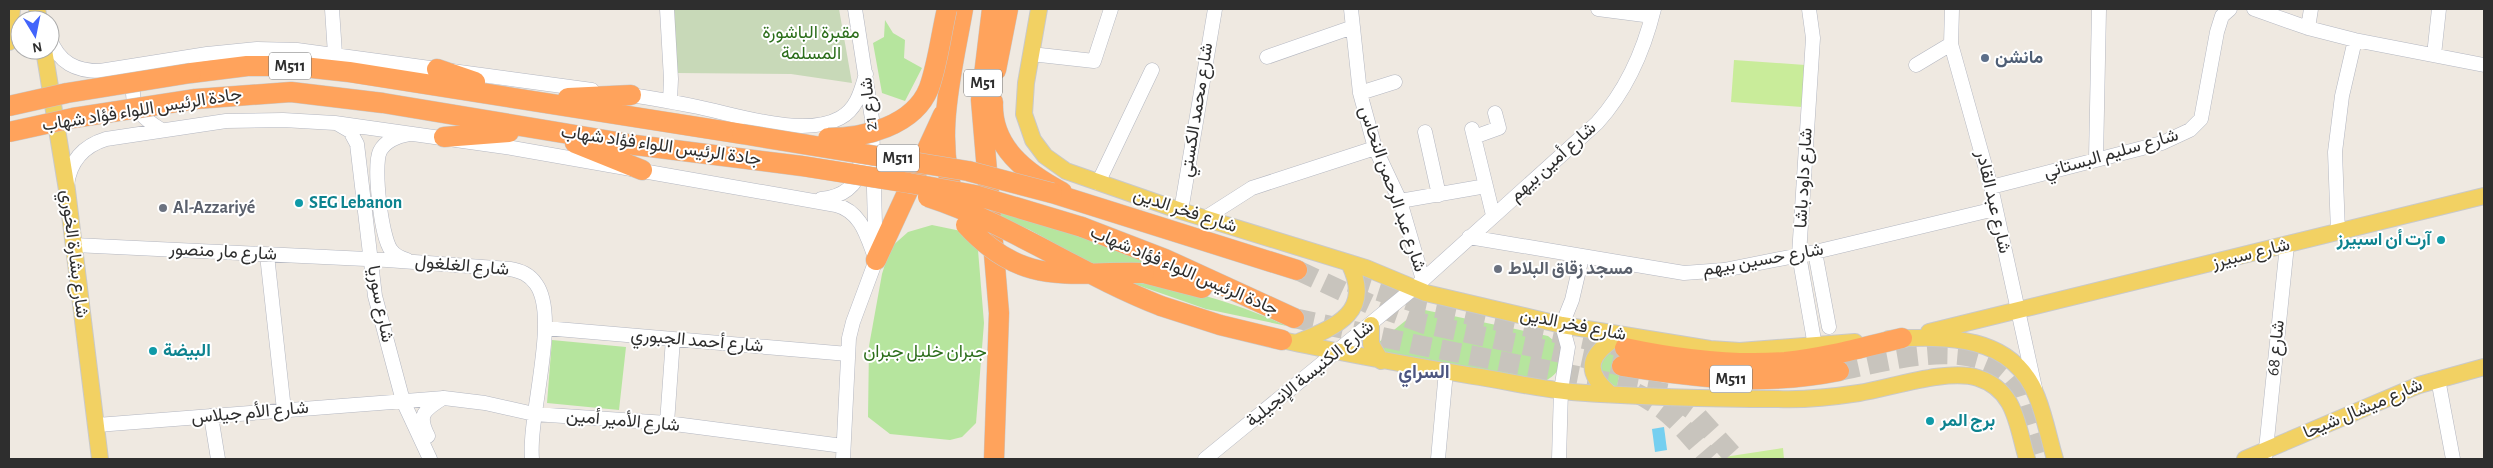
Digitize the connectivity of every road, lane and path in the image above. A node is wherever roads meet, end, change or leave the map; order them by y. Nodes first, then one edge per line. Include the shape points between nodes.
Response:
1 (12, 9) edge
2 (332, 9) edge
3 (667, 9) edge
4 (855, 9) edge
5 (946, 9) edge
6 (963, 9) edge
7 (992, 9) edge
8 (1008, 9) edge
9 (1039, 9) edge
10 (1111, 9) edge
11 (1215, 9) edge
12 (1351, 9) edge
13 (1598, 9) edge
14 (1809, 9) edge
15 (1952, 9) edge
16 (2099, 9) edge
17 (2230, 9) edge
18 (2254, 9) edge
19 (2311, 9) edge
20 (2439, 9) edge
21 (1653, 12) edge
22 (1353, 27) junction
23 (2308, 28) junction
24 (2355, 40) junction
25 (9, 42) edge
26 (1952, 44) junction
27 (335, 54) junction
28 (1031, 54) junction
29 (2434, 55) junction
30 (1267, 57) dead end
31 (60, 58) edge
32 (46, 60) edge
33 (150, 62) junction
34 (1916, 65) dead end
35 (2484, 65) edge
36 (437, 70) junction
37 (1152, 70) dead end
38 (866, 74) junction
39 (1396, 82) dead end
40 (1360, 93) junction
41 (631, 95) junction
42 (528, 100) junction
43 (670, 101) junction
44 (9, 106) edge
45 (945, 111) junction
46 (1495, 113) dead end
47 (335, 123) junction
48 (828, 124) junction
49 (540, 129) junction
50 (160, 130) junction
51 (9, 132) edge
52 (1425, 132) dead end
53 (415, 133) junction
54 (444, 137) junction
55 (771, 138) junction
56 (1375, 148) junction
57 (2096, 159) junction
58 (642, 170) junction
59 (865, 176) junction
60 (1098, 183) junction
61 (1486, 186) junction
62 (1991, 187) junction
63 (67, 190) junction
64 (1439, 194) junction
65 (2484, 196) edge
66 (812, 200) junction
67 (1076, 200) junction
68 (1400, 202) junction
69 (1995, 209) junction
70 (1181, 210) junction
71 (1493, 215) junction
72 (1205, 218) junction
73 (2338, 232) junction
74 (1469, 237) junction
75 (74, 245) junction
76 (2287, 245) junction
77 (1815, 252) junction
78 (267, 255) junction
79 (1800, 255) junction
80 (1582, 258) junction
81 (372, 260) junction
82 (876, 260) junction
83 (425, 263) junction
84 (1349, 263) junction
85 (1297, 270) tunnel mouth
86 (1819, 276) junction
87 (1419, 284) junction
88 (1804, 285) junction
89 (2018, 312) junction
90 (1371, 325) junction
91 (1562, 325) junction
92 (1829, 327) dead end
93 (545, 328) junction
94 (1902, 338) junction
95 (673, 339) junction
96 (1289, 341) junction
97 (1815, 346) junction
98 (1622, 350) junction
99 (1341, 353) junction
100 (848, 354) junction
101 (1381, 361) junction
102 (2484, 367) edge
103 (1446, 371) junction
104 (1839, 371) tunnel mouth
105 (2438, 379) junction
106 (1561, 390) junction
107 (1609, 393) junction
108 (2037, 396) junction
109 (444, 398) junction
110 (403, 401) junction
111 (284, 410) junction
112 (534, 414) junction
113 (211, 416) junction
114 (667, 423) junction
115 (97, 425) junction
116 (843, 453) edge
117 (2266, 455) edge
118 (100, 459) edge
119 (218, 459) edge
120 (430, 459) edge
121 (439, 459) edge
122 (532, 459) edge
123 (994, 459) edge
124 (1205, 459) edge
125 (1220, 459) edge
126 (1438, 459) edge
127 (1559, 459) edge
128 (2027, 459) edge
129 (2055, 459) edge
130 (2245, 459) edge
131 (2453, 459) edge

1 - 25 main road
2 - 27 street
3 - 43 street
4 - 38 street, شارع 21
5 - 55 highway, bridge via 929,89 903,117 881,130 863,135
6 - 45 highway, M51
7 - 123 highway, M51 via 981,100 998,313
8 - 67 highway via 993,107 1000,140 1021,165 1044,183
9 - 28 main road
10 - 28 street via 1094,61
11 - 70 street, شارع محمد الكستي
12 - 22 street, شارع عبد الرحمن النحاس
13 - 21 street
14 - 79 street, شارع داود باشا via 1813,38
15 - 26 street, شارع عبد القادر
16 - 57 street
17 - 57 street, شارع سليم البستاني via 2220,22 2203,111 2196,125 2162,143
18 - 23 street
19 - 23 street
20 - 29 street
21 - 71 street, شارع أمين بيهم via 1627,82 1606,113
22 - 30 street
22 - 40 street, شارع عبد الرحمن النحاس
23 - 24 street
24 - 29 street
24 - 73 street via 2342,96 2335,152
26 - 34 street
26 - 62 street, شارع عبد القادر
27 - 33 street via 257,49
27 - 36 street
28 - 60 main road, شارع فخر الدين via 1024,114 1033,140 1045,156 1066,171
29 - 35 street
31 - 33 street via 69,65 88,71
32 - 63 main road, شارع بشارة الخوري
33 - 50 street via 134,79 133,96 142,116
36 - 41 street
36 - 42 highway
37 - 60 street
38 - 48 street via 853,107 840,119
38 - 82 street, شارع 21 via 872,118
39 - 40 street
40 - 56 street, شارع عبد الرحمن النحاس
41 - 42 highway
41 - 43 street
42 - 44 highway, جادة الرئيس اللواء فؤاد شهاب / M511, bridge via 294,66 247,66 67,93
42 - 55 highway, جادة الرئيس اللواء فؤاد شهاب / M511, bridge
43 - 48 street via 782,124
45 - 59 highway, جادة الرئيس اللواء فؤاد شهاب / M511, bridge via 950,188 966,225 1013,263 1038,272 1063,275 1144,273 1288,315 1165,259 1082,227 975,195
45 - 82 highway
46 - 61 street via 1499,128 1473,133
47 - 50 street via 253,120
47 - 53 street
47 - 81 street, شارع سوريا via 350,131 357,144
48 - 66 street via 844,132 855,146 860,157 860,171 844,192
49 - 51 highway, جادة الرئيس اللواء فؤاد شهاب / M511, bridge via 383,103 291,92 196,99 73,118
49 - 54 highway
49 - 58 highway
49 - 59 highway, جادة الرئيس اللواء فؤاد شهاب / M511, bridge
50 - 63 street via 106,139 86,147 73,165
52 - 64 street
53 - 54 street
53 - 83 street, شارع سوريا via 387,142 380,152 377,168 383,225 389,246 400,258
54 - 58 street
55 - 67 highway, جادة الرئيس اللواء فؤاد شهاب / M511, bridge via 968,171
56 - 68 street, شارع عبد الرحمن النحاس
56 - 72 street via 1252,188
57 - 62 street, شارع سليم البستاني
58 - 66 street
59 - 96 highway, bridge via 965,210 1014,232 1113,286 1161,306 1220,325
60 - 70 main road, شارع فخر الدين
61 - 64 street
61 - 71 street
62 - 69 street, شارع عبد القادر
63 - 75 main road, شارع بشارة الخوري
64 - 68 street
65 - 73 main road, شارع سبيرز
66 - 82 street via 842,206 854,214 862,224
67 - 85 highway, جادة الرئيس اللواء فؤاد شهاب / M511
68 - 87 street, شارع عبد الرحمن النحاس
69 - 77 street, شارع حسين بيهم
69 - 89 street, شارع عبد القادر
70 - 72 main road, شارع فخر الدين
71 - 74 street, شارع أمين بيهم
72 - 84 main road, شارع فخر الدين
73 - 76 main road, شارع سبيرز
74 - 80 street, شارع حسين بيهم
74 - 87 street, شارع أمين بيهم
75 - 78 street, شارع مار منصور
75 - 115 main road, شارع بشارة الخوري
76 - 89 main road, شارع سبيرز
76 - 117 street, شارع 68
77 - 79 street, شارع حسين بيهم
77 - 86 street
78 - 81 street, شارع مار منصور
78 - 111 street
79 - 80 street, شارع حسين بيهم via 1724,270 1684,273
79 - 88 street, شارع داود باشا
80 - 91 street
81 - 83 street, شارع الغلغول
81 - 110 street, شارع سوريا via 375,296
82 - 100 street via 853,322
83 - 93 street, شارع الغلغول via 510,269 528,274 542,296
84 - 87 main road, شارع فخر الدين
84 - 96 main road via 1357,287 1353,308 1337,324
86 - 88 street
86 - 92 street
87 - 90 street, شارع الكنيسة الإنجيلية
87 - 91 main road, شارع فخر الدين via 1442,298
88 - 97 street, شارع داود باشا
89 - 94 main road
89 - 108 street, شارع عبد القادر
90 - 99 street, شارع الكنيسة الإنجيلية
90 - 101 main road via 1371,344
91 - 98 main road, شارع فخر الدين
91 - 106 street via 1568,347
93 - 95 street, شارع أحمد الجبوري
93 - 112 street, شارع الغلغول
94 - 97 main road, شارع فخر الدين
94 - 98 highway via 1787,362 1707,360
94 - 108 main road, شارع فخر الدين via 1971,341 2000,352 2019,367
95 - 100 street, شارع أحمد الجبوري
95 - 114 street
96 - 99 main road
97 - 98 main road, شارع فخر الدين via 1740,351
98 - 104 highway, M511 via 1668,373 1738,380 1794,379
98 - 107 main road via 1600,348 1593,363 1596,379
99 - 101 main road
99 - 124 street, شارع الكنيسة الإنجيلية via 1270,404
99 - 125 street, شارع الكنيسة الإنجيلية
100 - 116 street
101 - 103 main road
102 - 105 main road, شارع ميشال شيحا
103 - 106 main road
103 - 126 street
105 - 117 main road, شارع ميشال شيحا
105 - 131 street
106 - 107 main road
106 - 127 street
107 - 128 main road via 1796,399 1859,393 1944,376 1972,376 1995,385 2006,395
108 - 129 main road, شارع فخر الدين
109 - 110 street, شارع الأمير أمين
109 - 112 street, شارع الأمير أمين
109 - 121 street via 428,409 422,421
110 - 111 street, شارع الأم جيلاس
110 - 120 street, شارع سوريا
111 - 113 street, شارع الأم جيلاس
112 - 114 street, شارع الأمير أمين
112 - 122 street, شارع الغلغول
113 - 115 street, شارع الأم جيلاس
113 - 119 street
114 - 116 street, شارع الأمير أمين
115 - 118 main road, شارع بشارة الخوري
117 - 130 main road, شارع ميشال شيحا

